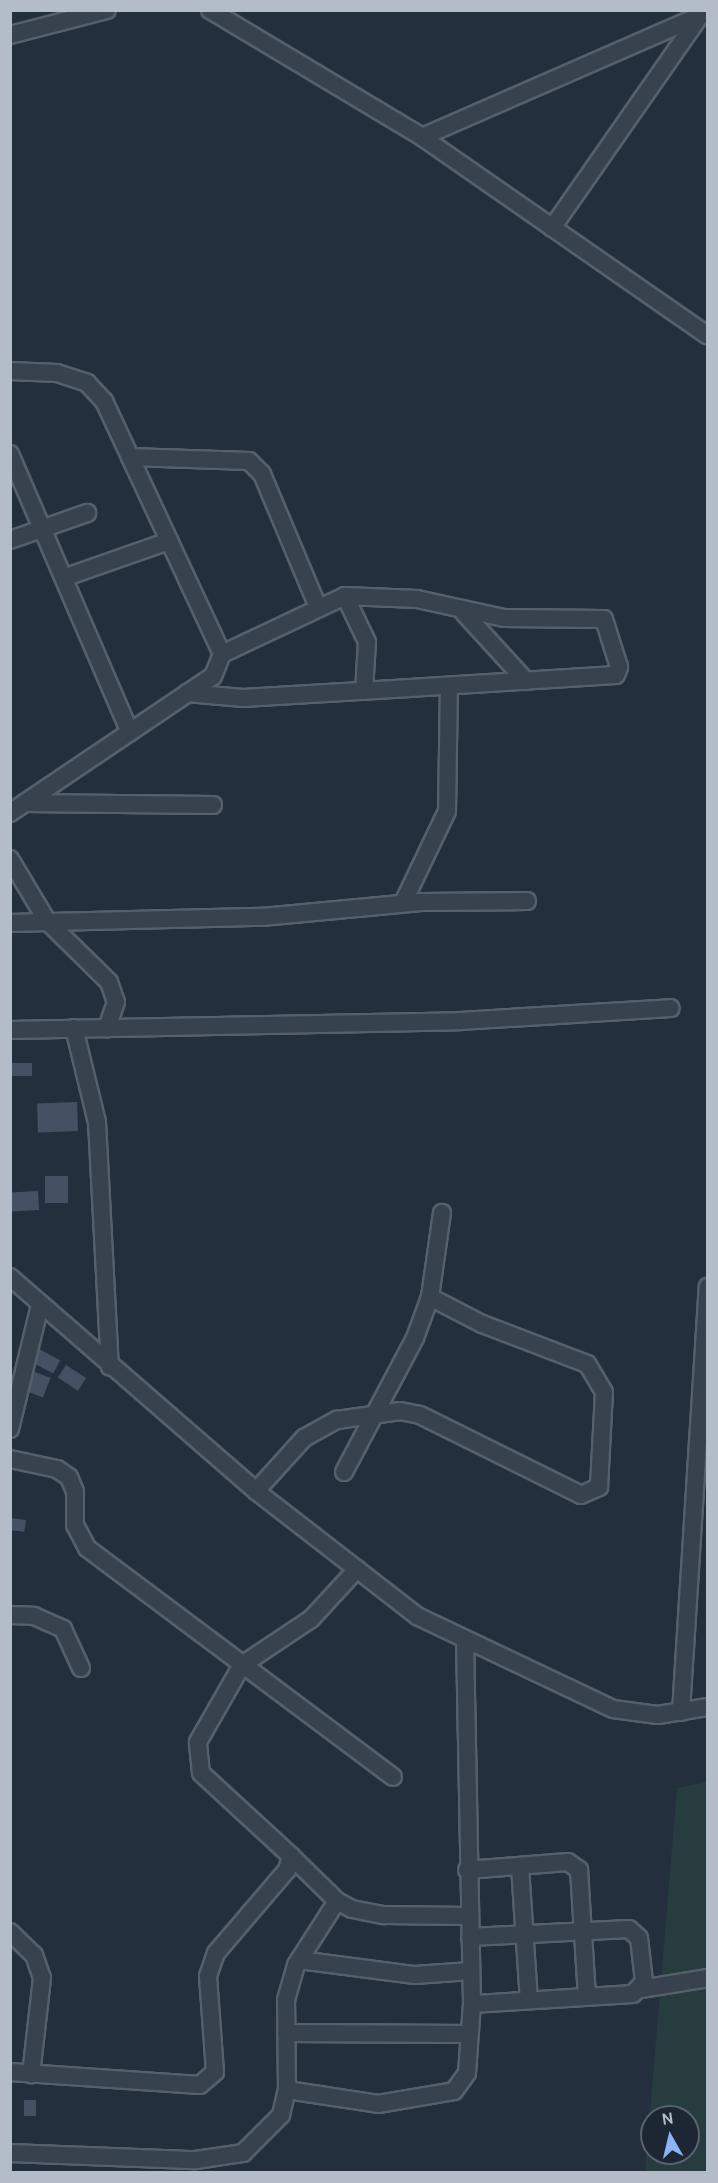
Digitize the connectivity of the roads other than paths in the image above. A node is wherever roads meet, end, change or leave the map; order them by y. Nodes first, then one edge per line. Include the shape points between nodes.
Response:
1 (107, 10) edge
2 (210, 10) edge
3 (704, 14) edge
4 (10, 35) edge
5 (422, 137) junction
6 (552, 228) junction
7 (708, 336) edge
8 (10, 371) edge
9 (10, 454) edge
10 (130, 457) junction
11 (87, 513) dead end
12 (45, 528) junction
13 (10, 540) edge
14 (169, 541) junction
15 (66, 577) junction
16 (345, 596) junction
17 (318, 607) junction
18 (459, 608) junction
19 (222, 654) junction
20 (526, 681) junction
21 (448, 686) junction
22 (364, 691) junction
23 (187, 693) junction
24 (130, 732) junction
25 (25, 803) junction
26 (213, 805) dead end
27 (10, 813) edge
28 (10, 859) edge
29 (527, 901) dead end
30 (403, 903) junction
31 (47, 921) junction
32 (10, 923) edge
33 (671, 1008) dead end
34 (74, 1028) junction
35 (107, 1028) junction
36 (10, 1030) edge
37 (442, 1213) dead end
38 (10, 1277) edge
39 (708, 1287) edge
40 (430, 1297) junction
41 (40, 1305) junction
42 (110, 1367) junction
43 (377, 1412) junction
44 (10, 1429) edge
45 (10, 1459) edge
46 (344, 1472) dead end
47 (256, 1491) junction
48 (357, 1569) junction
49 (10, 1615) edge
50 (465, 1644) junction
51 (242, 1665) junction
52 (81, 1668) dead end
53 (708, 1707) edge
54 (681, 1712) junction
55 (393, 1777) dead end
56 (291, 1856) junction
57 (520, 1866) junction
58 (467, 1870) junction
59 (337, 1901) junction
60 (469, 1916) junction
61 (585, 1931) junction
62 (10, 1932) edge
63 (525, 1934) junction
64 (470, 1937) junction
65 (299, 1960) junction
66 (471, 1971) junction
67 (708, 1978) edge
68 (641, 1989) junction
69 (587, 1996) junction
70 (529, 2000) junction
71 (472, 2004) junction
72 (286, 2032) junction
73 (470, 2034) junction
74 (10, 2072) edge
75 (31, 2074) junction
76 (287, 2090) junction
77 (10, 2153) edge
78 (132, 2165) edge
79 (225, 2166) edge

1 - 4 street
2 - 5 street
3 - 5 street
3 - 6 street
5 - 6 street
6 - 7 street
8 - 10 street via 57,373 87,383 104,400
9 - 12 street
10 - 14 street
10 - 17 street via 249,461 262,474
11 - 12 street
12 - 13 street
12 - 15 street
14 - 15 street
14 - 19 street
15 - 24 street
16 - 17 street
16 - 18 street via 417,598
16 - 22 street via 367,642
17 - 19 street
18 - 20 street
18 - 20 street via 483,616 604,619 609,624 619,659 616,675
19 - 23 street via 213,676
20 - 21 street
21 - 22 street
21 - 30 street via 447,811
22 - 23 street via 243,698
23 - 24 street
24 - 25 street
25 - 26 street
25 - 27 street
28 - 31 street
29 - 30 street
30 - 31 street via 262,917
31 - 32 street
31 - 35 street via 109,982 116,1002
33 - 35 street via 460,1021
34 - 35 street
34 - 36 street
34 - 42 street via 98,1122
37 - 40 street
38 - 41 street
39 - 54 street
40 - 43 street
40 - 43 street via 482,1324 587,1364 604,1392 599,1487 581,1495 420,1415
41 - 42 street
41 - 44 street
42 - 47 street
43 - 46 street
43 - 47 street via 337,1420 304,1438
45 - 51 street via 57,1469 69,1478 79,1539
47 - 48 street
48 - 50 street via 417,1616
48 - 51 street via 311,1619
49 - 52 street via 34,1616 63,1629
50 - 54 street via 613,1709
50 - 58 street
51 - 55 street
51 - 56 street via 198,1742 196,1759 213,1788
53 - 54 street
56 - 59 street
56 - 75 street via 287,1870 216,1953 206,1997 217,2060 209,2080 178,2084
57 - 58 street
57 - 61 street via 574,1865
57 - 63 street
58 - 60 street
59 - 60 street via 384,1915
59 - 65 street
60 - 64 street
61 - 63 street
61 - 68 street via 636,1931
61 - 69 street
62 - 75 street via 34,1955 42,1978
63 - 64 street
63 - 70 street
64 - 66 street
65 - 66 street via 415,1975
65 - 72 street via 286,2000
66 - 71 street
67 - 68 street
68 - 69 street
69 - 70 street
70 - 71 street
71 - 73 street
72 - 73 street
72 - 76 street
73 - 76 street via 467,2073 454,2091 436,2097 378,2104
74 - 75 street
76 - 79 street via 281,2115 261,2138
77 - 78 street
78 - 79 street

